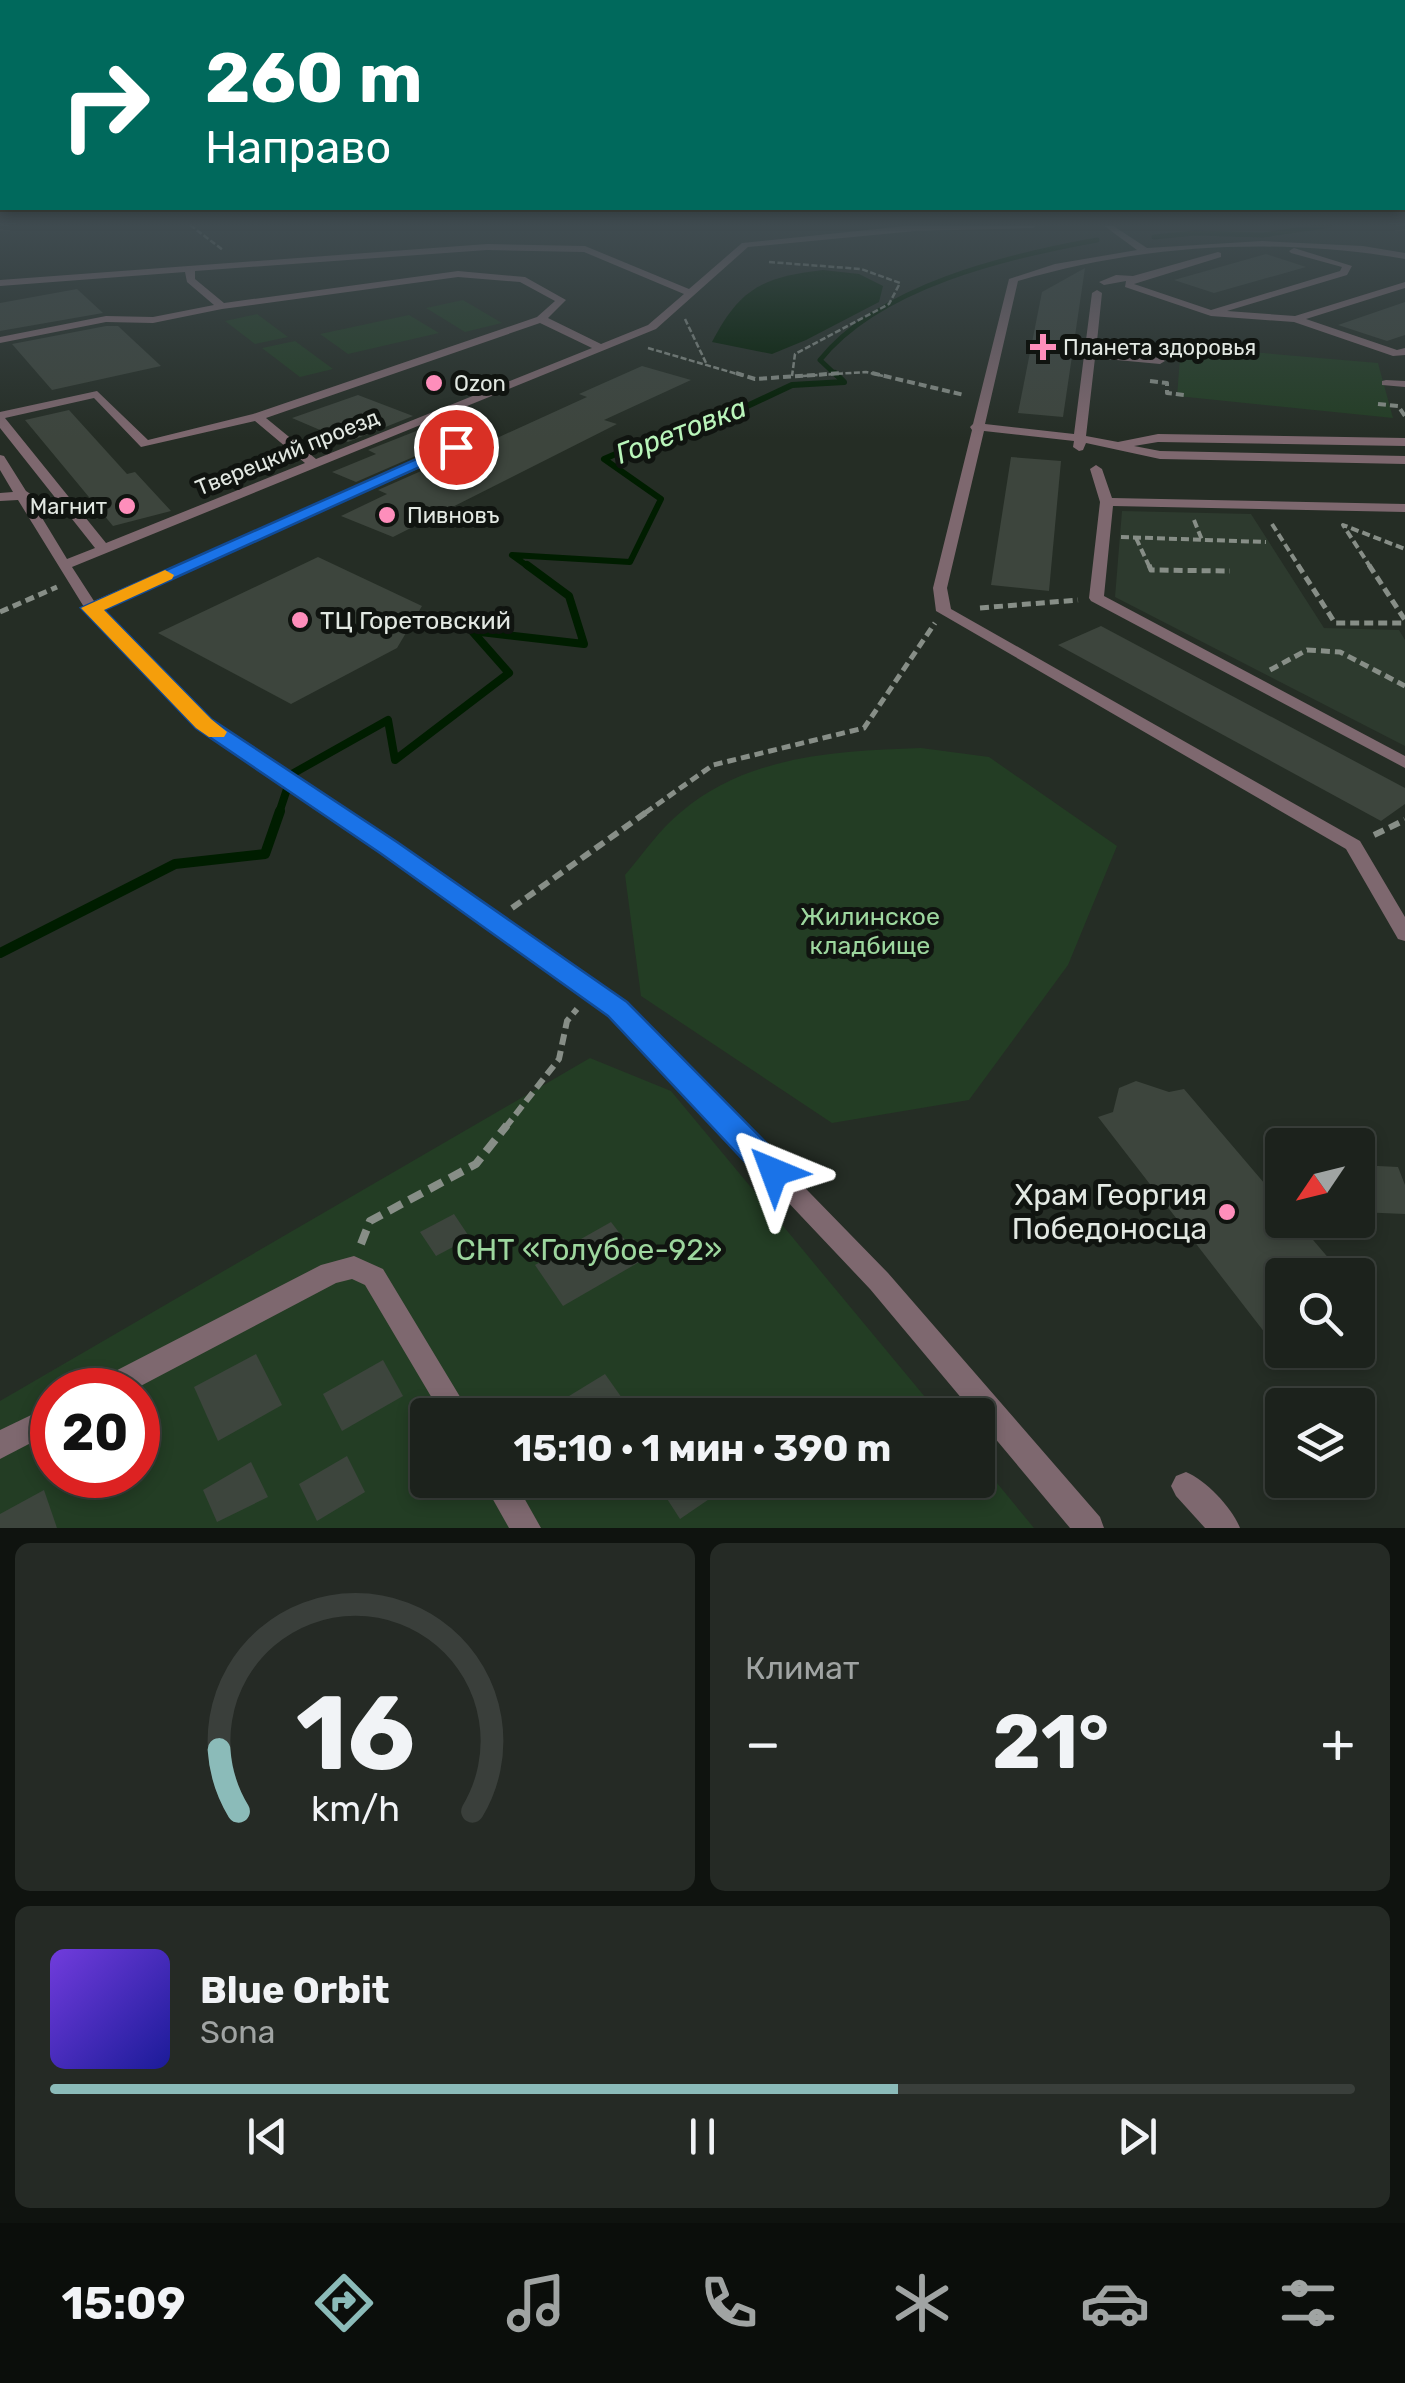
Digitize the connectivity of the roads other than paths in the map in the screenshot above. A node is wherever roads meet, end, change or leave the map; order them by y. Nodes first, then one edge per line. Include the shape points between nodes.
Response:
1 (210, 296) edge
2 (293, 296) edge
3 (554, 296) edge
4 (687, 296) edge
5 (1010, 296) edge
6 (1099, 296) edge
7 (1163, 296) edge
8 (1267, 296) edge
9 (1368, 296) edge
10 (222, 306) junction
11 (1211, 313) junction
12 (541, 319) junction
13 (1295, 319) junction
14 (0, 340) edge
15 (600, 348) junction
16 (1405, 351) edge
17 (1090, 354) junction
18 (1160, 361) dead end
19 (1386, 383) dead end
20 (1405, 384) edge
21 (257, 416) junction
22 (0, 418) edge
23 (976, 427) junction
24 (1405, 442) edge
25 (1079, 443) junction
26 (1112, 445) junction
27 (456, 447) dead end
28 (1405, 460) edge
29 (1, 461) edge
30 (312, 462) junction
31 (1096, 468) dead end
32 (25, 495) junction
33 (0, 497) edge
34 (1107, 502) junction
35 (1405, 508) edge
36 (103, 549) junction
37 (68, 573) junction
38 (91, 608) junction
39 (1405, 764) edge
40 (1405, 934) edge
41 (148, 1368) edge
42 (447, 1398) edge
43 (30, 1430) edge
44 (0, 1446) edge
45 (1186, 1486) dead end
46 (507, 1498) edge
47 (526, 1528) edge
48 (1089, 1528) edge
49 (1225, 1528) edge

1 - 10 lane
2 - 10 lane
3 - 12 lane via 561,300
4 - 15 lane, Тверецкий проезд via 652,327
5 - 23 lane
6 - 17 lane
7 - 11 lane
8 - 11 lane
9 - 13 lane
10 - 14 lane
11 - 13 lane
12 - 15 lane
12 - 21 lane
13 - 16 lane via 1397,354
15 - 30 lane, Тверецкий проезд
17 - 18 lane
17 - 25 lane
19 - 20 lane
21 - 22 lane via 144,444 97,394
21 - 30 lane
22 - 36 lane
23 - 25 lane
23 - 40 lane via 940,588 944,611 1353,845
24 - 26 lane via 1158,438
25 - 26 lane
26 - 28 lane via 1160,455
27 - 38 lane
29 - 32 lane
30 - 36 lane, Тверецкий проезд
31 - 34 lane
32 - 33 lane
32 - 37 lane
34 - 35 lane
34 - 39 lane via 1096,598
36 - 37 lane, Тверецкий проезд
37 - 38 lane
38 - 48 lane via 203,724 618,1009 879,1280
41 - 42 lane via 354,1266 374,1276
43 - 44 lane
45 - 49 lane
46 - 47 lane

